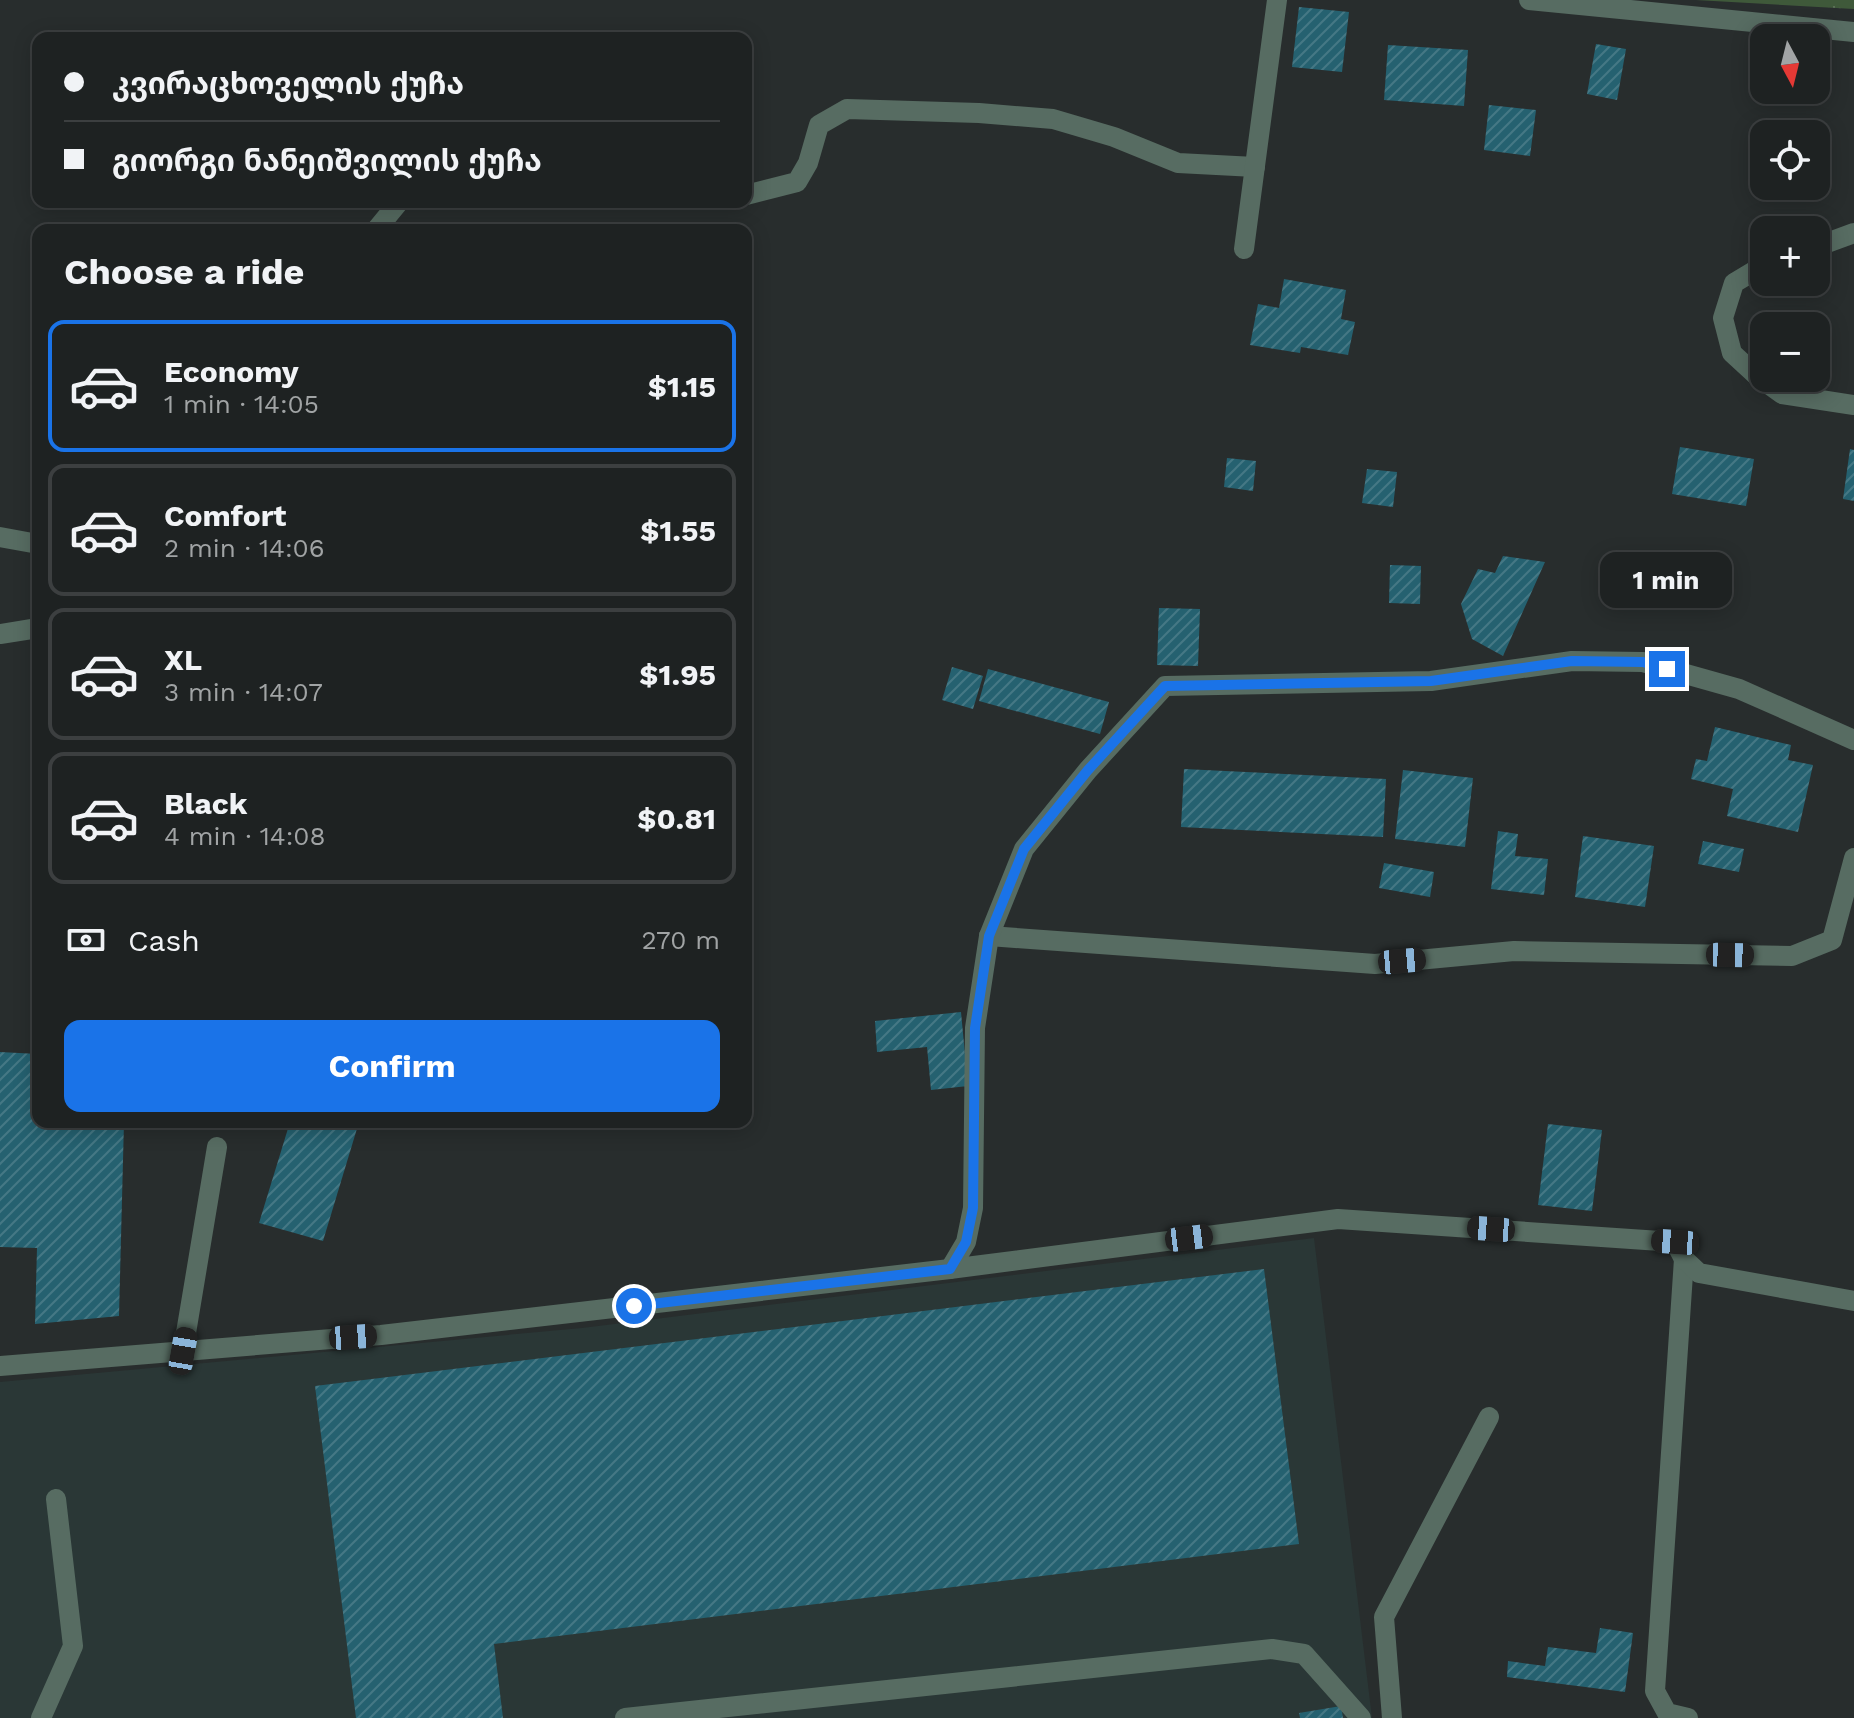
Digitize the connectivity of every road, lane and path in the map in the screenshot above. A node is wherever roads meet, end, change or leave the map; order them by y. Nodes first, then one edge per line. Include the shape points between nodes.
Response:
1 (1277, 0) edge
2 (1529, 0) edge
3 (1854, 32) edge
4 (1255, 167) junction
5 (752, 193) edge
6 (394, 208) edge
7 (381, 224) edge
8 (1854, 233) edge
9 (1830, 242) edge
10 (1244, 249) dead end
11 (1750, 273) edge
12 (1854, 405) edge
13 (0, 537) edge
14 (32, 543) edge
15 (32, 629) edge
16 (0, 634) edge
17 (1854, 740) edge
18 (1854, 858) edge
19 (989, 936) junction
20 (217, 1147) dead end
21 (1684, 1259) junction
22 (950, 1269) junction
23 (1854, 1301) edge
24 (183, 1351) junction
25 (0, 1366) edge
26 (1489, 1417) dead end
27 (56, 1499) dead end
28 (41, 1718) edge
29 (625, 1718) edge
30 (1361, 1718) edge
31 (1392, 1718) edge
32 (1688, 1718) edge

1 - 4 street
2 - 3 street
4 - 5 street via 1178,163 1053,119 847,109 819,125 797,182
4 - 10 street
6 - 7 street
8 - 9 street
11 - 12 street via 1734,283 1723,318 1732,353 1782,394
13 - 14 street
15 - 16 street
17 - 19 street via 1739,689 1643,662 1572,661 1431,681 1165,686 1024,849
18 - 19 street via 1832,940 1792,956 1514,951 1375,964
19 - 22 street via 975,1028 973,1208 966,1242
20 - 24 street
21 - 22 street via 1675,1242 1338,1219
21 - 23 street via 1699,1273
21 - 32 street via 1655,1691 1667,1713
22 - 24 street via 381,1335
24 - 25 street
26 - 31 street via 1384,1617
27 - 28 street via 73,1646
29 - 30 street via 1272,1649 1304,1654

